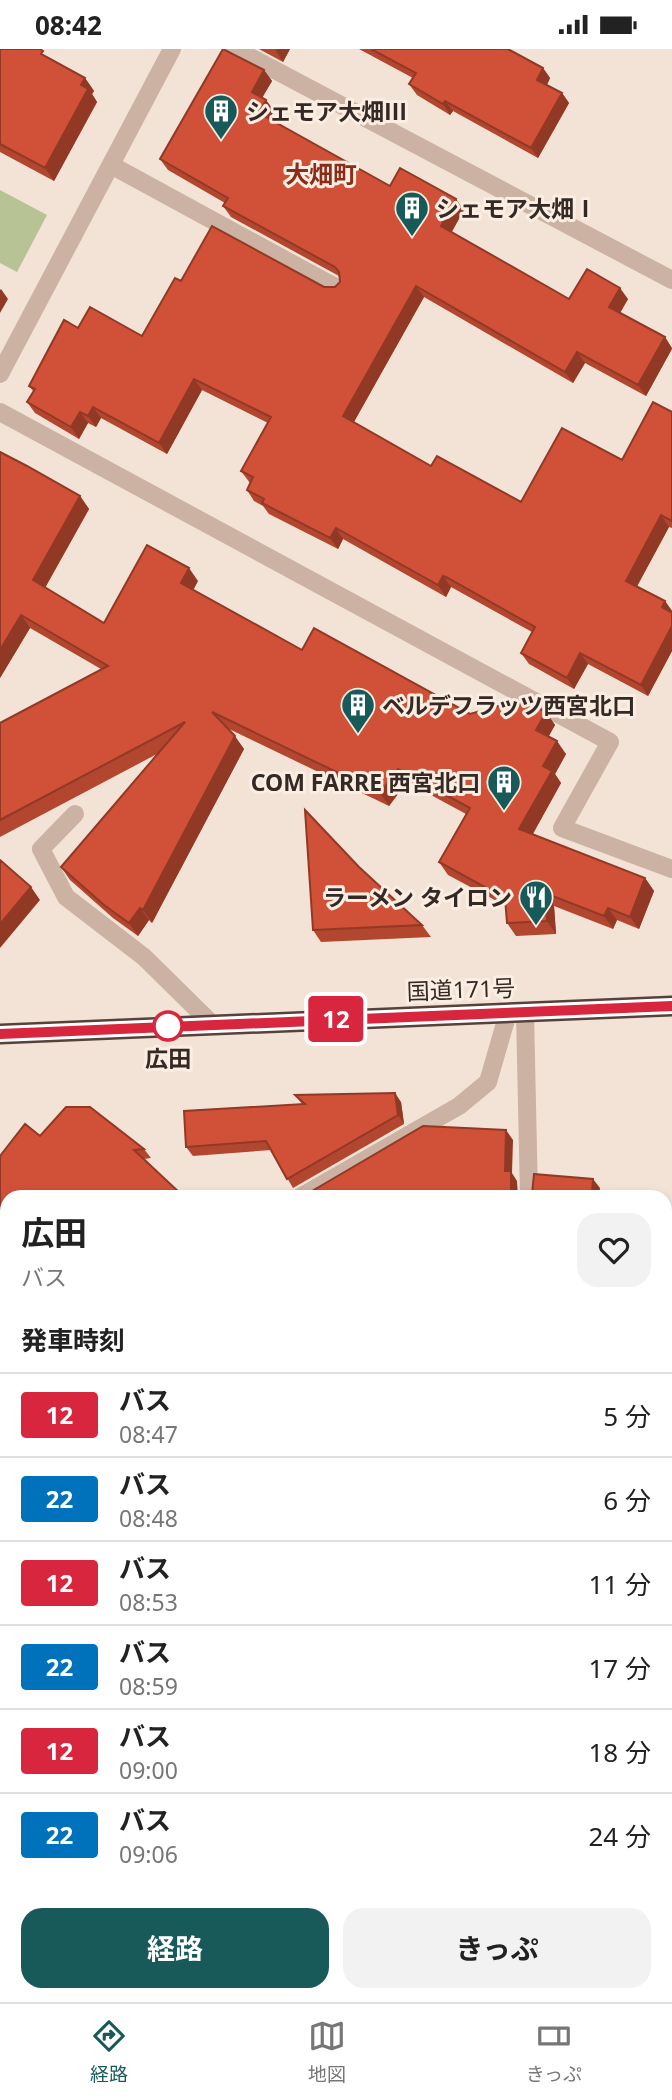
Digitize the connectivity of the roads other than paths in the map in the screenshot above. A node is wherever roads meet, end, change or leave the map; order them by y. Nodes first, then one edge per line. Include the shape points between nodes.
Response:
1 (172, 49) edge
2 (235, 49) edge
3 (111, 165) junction
4 (672, 280) edge
5 (337, 288) edge
6 (0, 374) edge
7 (0, 412) edge
8 (75, 814) dead end
9 (672, 869) edge
10 (672, 1006) edge
11 (516, 1013) junction
12 (212, 1024) junction
13 (0, 1034) edge
14 (312, 1190) edge
15 (529, 1190) edge

1 - 3 street
2 - 4 street
3 - 5 street
3 - 6 street
7 - 9 street via 610,743 562,828
8 - 12 street via 41,849 66,897 144,957
10 - 11 highway, 国道171号
11 - 12 highway, 国道171号
11 - 14 street via 488,1081 459,1106
11 - 15 street
12 - 13 highway, 国道171号

